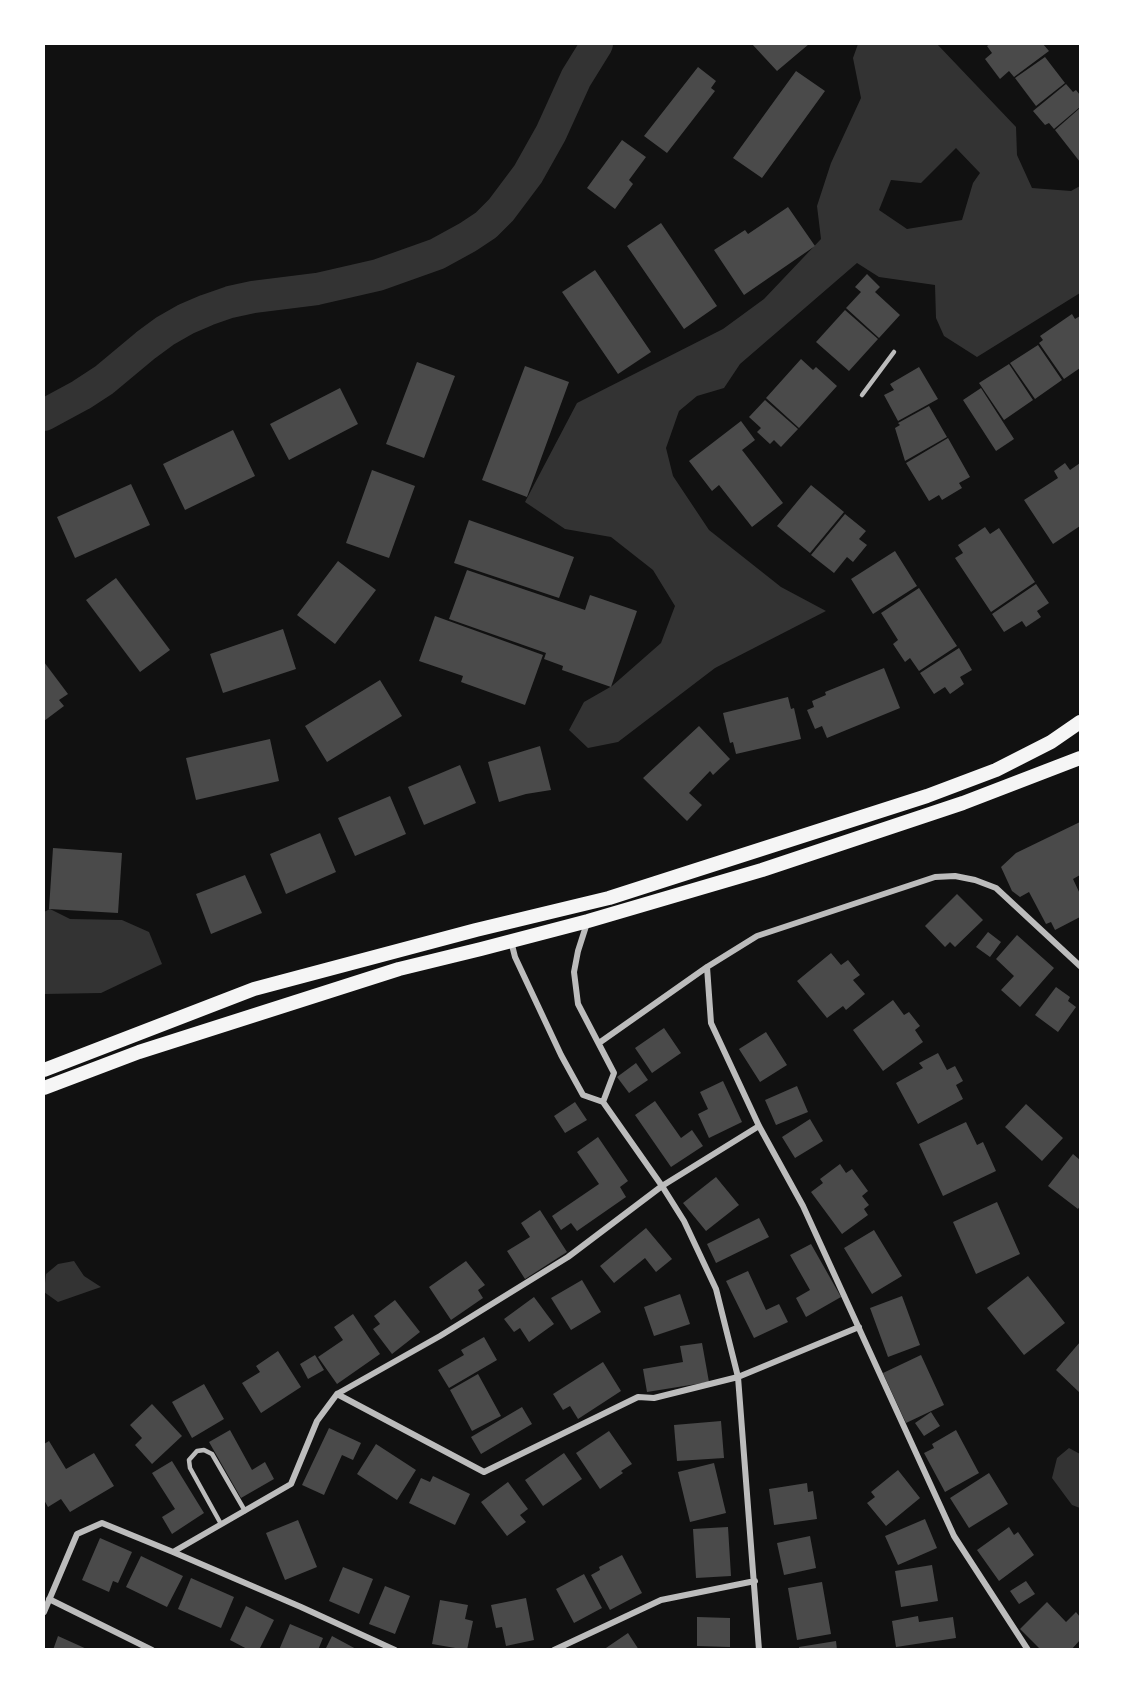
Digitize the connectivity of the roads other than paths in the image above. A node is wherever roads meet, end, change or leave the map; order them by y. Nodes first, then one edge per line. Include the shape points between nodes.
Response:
1 (894, 352) dead end
2 (862, 395) dead end
3 (1080, 722) edge
4 (1051, 742) junction
5 (1080, 758) edge
6 (1067, 764) junction
7 (588, 921) junction
8 (506, 923) junction
9 (511, 940) junction
10 (1080, 966) edge
11 (707, 967) junction
12 (599, 1043) junction
13 (44, 1070) edge
14 (45, 1086) edge
15 (603, 1102) junction
16 (759, 1126) junction
17 (662, 1186) junction
18 (859, 1328) junction
19 (738, 1377) junction
20 (337, 1394) junction
21 (245, 1511) junction
22 (221, 1524) junction
23 (173, 1552) junction
24 (754, 1581) junction
25 (49, 1599) junction
26 (44, 1612) edge
27 (152, 1650) edge
28 (395, 1650) edge
29 (554, 1650) edge
30 (759, 1650) edge
31 (1028, 1650) edge

1 - 2 lane
3 - 4 main road
4 - 6 main road
4 - 8 main road via 996,770 927,796 609,898
5 - 6 main road
6 - 7 main road via 942,811 762,870
7 - 9 main road
7 - 12 street via 574,972 578,1004
8 - 9 main road
8 - 13 main road via 254,989
9 - 14 main road via 297,1000
9 - 15 street via 515,957 583,1095
10 - 11 street via 996,888 955,876 935,878 757,936
11 - 12 street
11 - 16 street via 711,1023
12 - 15 street via 614,1073
15 - 17 street
16 - 17 street
16 - 18 street via 803,1206
17 - 19 street via 684,1221 716,1289
17 - 20 street via 568,1257
18 - 19 street
18 - 31 street via 954,1536
19 - 20 street via 654,1398 638,1397 484,1472
19 - 24 street
20 - 21 street via 317,1421 291,1484
21 - 22 street
21 - 22 lane via 212,1454 197,1451 189,1460 190,1468
22 - 23 street
23 - 25 street via 102,1522 77,1534
23 - 28 street
24 - 29 street via 661,1600
24 - 30 street
25 - 26 street
25 - 27 street

